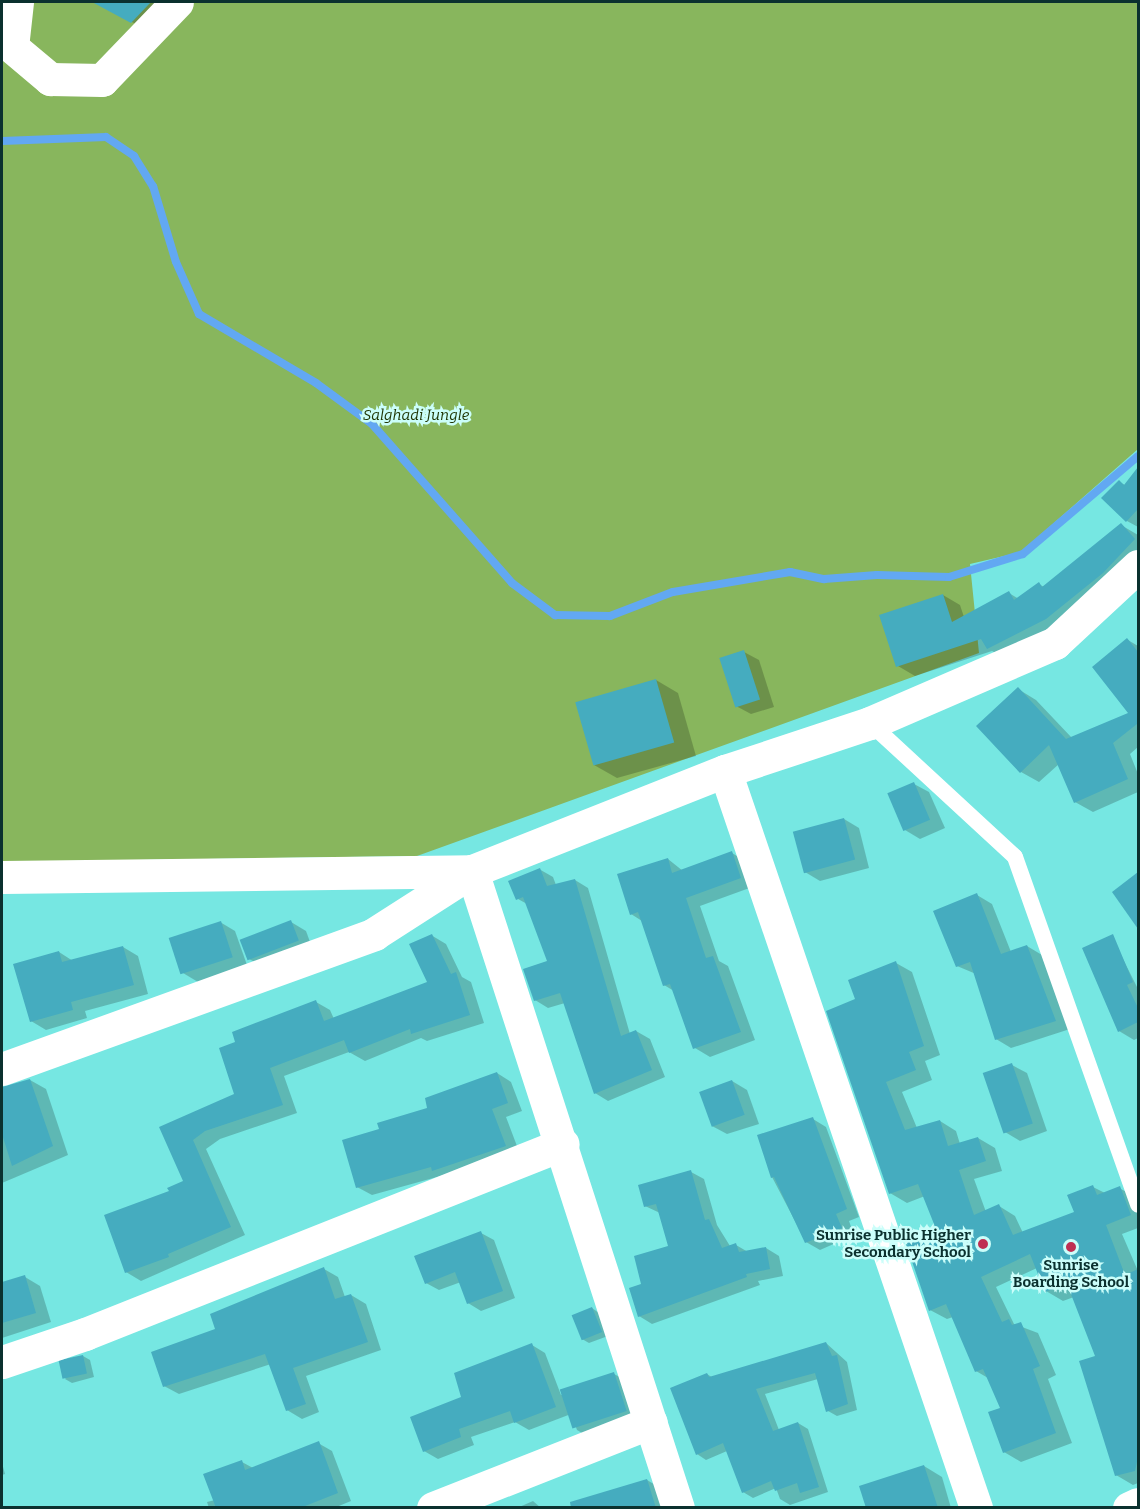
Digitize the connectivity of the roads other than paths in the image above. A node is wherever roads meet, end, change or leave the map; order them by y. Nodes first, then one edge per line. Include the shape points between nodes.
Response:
1 (17, 2) edge
2 (177, 2) edge
3 (1138, 566) edge
4 (870, 723) junction
5 (725, 771) junction
6 (472, 871) junction
7 (2, 877) edge
8 (2, 1069) edge
9 (564, 1144) junction
10 (1138, 1205) edge
11 (2, 1362) edge
12 (651, 1422) junction
13 (1138, 1504) edge
14 (434, 1508) edge
15 (678, 1508) edge
16 (976, 1508) edge
17 (1129, 1508) edge

1 - 2 street via 12,47 50,80 102,80
3 - 4 street via 1055,643
4 - 5 street
4 - 10 lane via 1015,857
5 - 6 street
5 - 16 street
6 - 7 street
6 - 8 street via 374,934
6 - 9 street
9 - 11 street via 96,1329
9 - 12 street
12 - 14 street
12 - 15 street
13 - 17 street

